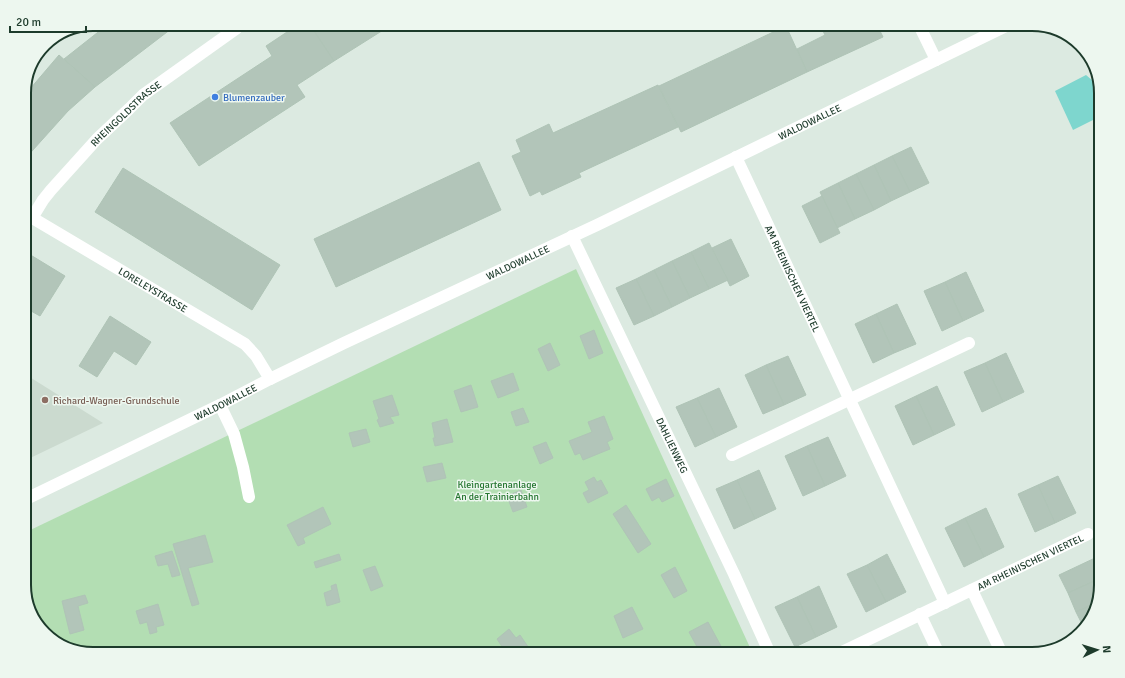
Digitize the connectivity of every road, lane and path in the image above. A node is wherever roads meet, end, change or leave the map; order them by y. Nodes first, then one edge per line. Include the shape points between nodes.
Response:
1 (233, 31) edge
2 (922, 31) edge
3 (996, 31) edge
4 (936, 60) junction
5 (736, 157) junction
6 (31, 213) edge
7 (31, 218) edge
8 (572, 236) junction
9 (969, 343) dead end
10 (270, 379) junction
11 (849, 400) junction
12 (220, 405) junction
13 (732, 455) dead end
14 (31, 497) edge
15 (249, 498) dead end
16 (1088, 534) dead end
17 (972, 590) junction
18 (945, 603) junction
19 (920, 614) junction
20 (767, 647) edge
21 (852, 647) edge
22 (936, 647) edge
23 (999, 647) edge

1 - 6 street, RHEINGOLDSTRASSE via 143,95 97,139
2 - 4 street
3 - 4 street, WALDOWALLEE
4 - 5 street, WALDOWALLEE
5 - 8 street, WALDOWALLEE
5 - 11 street, AM RHEINISCHEN VIERTEL
7 - 10 street, LORELEYSTRASSE via 245,344
8 - 10 street, WALDOWALLEE
8 - 20 street, DAHLIENWEG
9 - 11 street
10 - 12 street, WALDOWALLEE
11 - 13 street
11 - 18 street, AM RHEINISCHEN VIERTEL
12 - 14 street, WALDOWALLEE
12 - 15 street via 234,434
16 - 17 street, AM RHEINISCHEN VIERTEL
17 - 18 street, AM RHEINISCHEN VIERTEL
17 - 23 street, AM RHEINISCHEN VIERTEL
18 - 19 street, AM RHEINISCHEN VIERTEL
19 - 21 street, AM RHEINISCHEN VIERTEL
19 - 22 street

